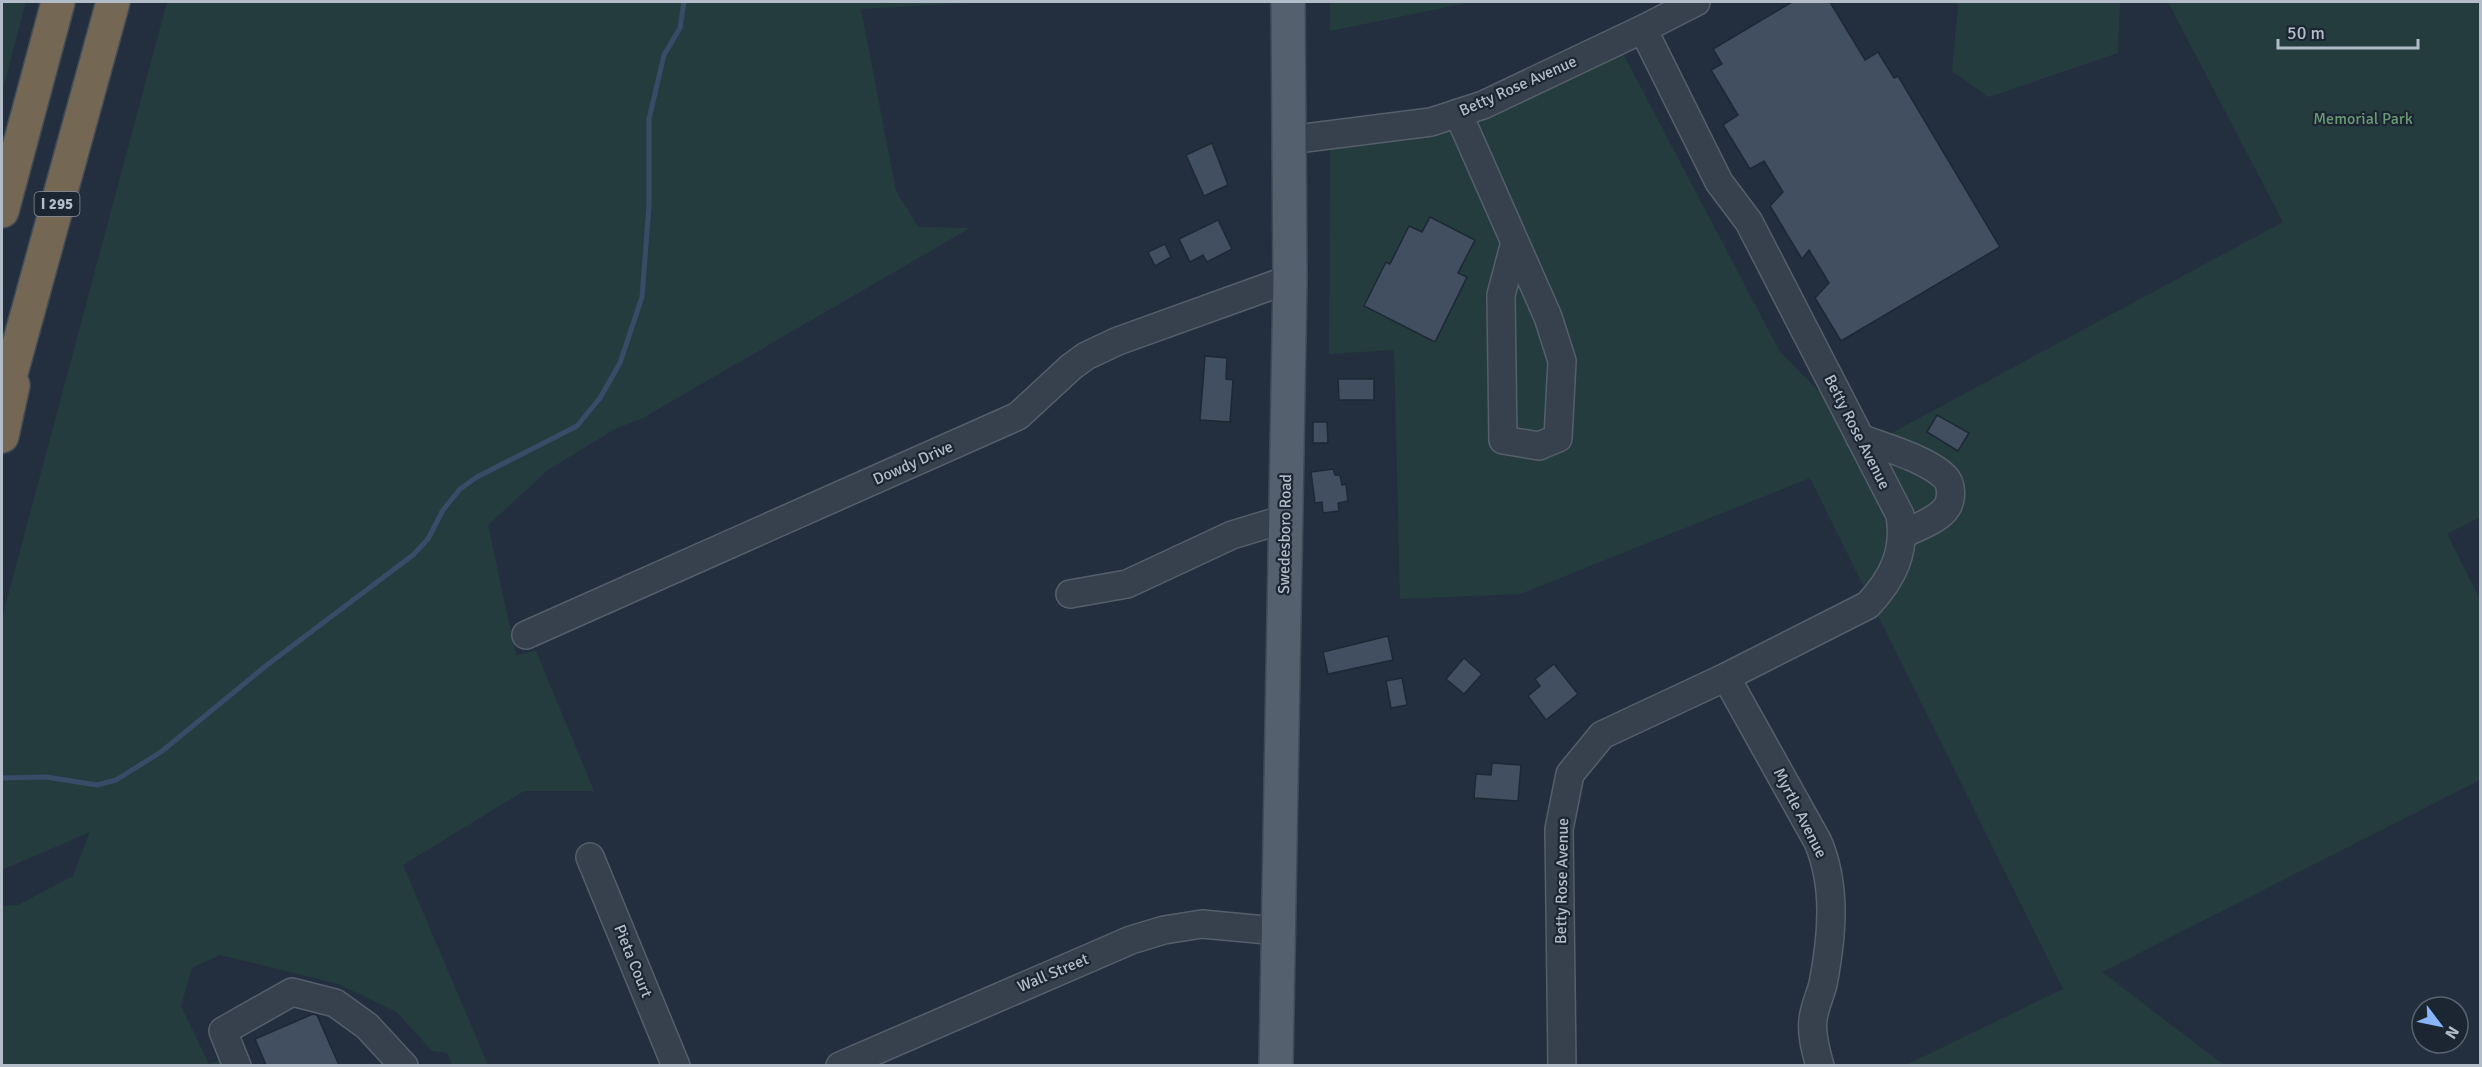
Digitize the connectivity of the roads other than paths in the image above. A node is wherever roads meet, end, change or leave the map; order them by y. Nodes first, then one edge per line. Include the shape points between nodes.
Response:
1 (58, 2) edge
2 (113, 2) edge
3 (1288, 2) edge
4 (1696, 2) edge
5 (1643, 29) junction
6 (1458, 113) junction
7 (1289, 140) junction
8 (2, 211) edge
9 (49, 234) junction
10 (1515, 242) junction
11 (1290, 279) junction
12 (2, 406) edge
13 (2, 436) edge
14 (1860, 438) junction
15 (1285, 519) junction
16 (1903, 534) junction
17 (1070, 594) dead end
18 (526, 635) dead end
19 (1726, 677) junction
20 (590, 857) dead end
21 (1277, 931) junction
22 (237, 1065) edge
23 (405, 1065) edge
24 (676, 1065) edge
25 (840, 1065) edge
26 (1276, 1065) edge
27 (1562, 1065) edge
28 (1820, 1065) edge

1 - 8 highway
2 - 9 highway, I 295
3 - 7 main road, Swedesboro Road
4 - 5 street
5 - 6 street, Betty Rose Avenue via 1483,105
5 - 14 street, Betty Rose Avenue via 1719,182 1749,222
6 - 7 street, Betty Rose Avenue via 1431,122
6 - 10 street
7 - 11 main road, Swedesboro Road
9 - 12 highway, I 295
9 - 13 highway
10 - 10 street via 1548,317 1562,361 1558,438 1539,446 1503,440 1501,295
11 - 15 main road, Swedesboro Road
11 - 18 street, Dowdy Drive via 1110,344 1071,367 1018,417
14 - 16 street, Betty Rose Avenue via 1900,515
14 - 16 street via 1924,463 1946,477 1952,491 1947,508
15 - 17 street via 1232,535 1127,584
15 - 21 main road, Swedesboro Road
16 - 19 street, Betty Rose Avenue via 1897,562 1868,605
19 - 27 street, Betty Rose Avenue via 1602,735 1570,774 1559,829
19 - 28 street, Myrtle Avenue via 1825,859 1831,895 1830,931 1812,1020
20 - 24 street, Pieta Court
21 - 25 street, Wall Street via 1202,924 1142,936
21 - 26 main road, Swedesboro Road
22 - 23 street via 223,1031 292,992 335,1003 367,1026

